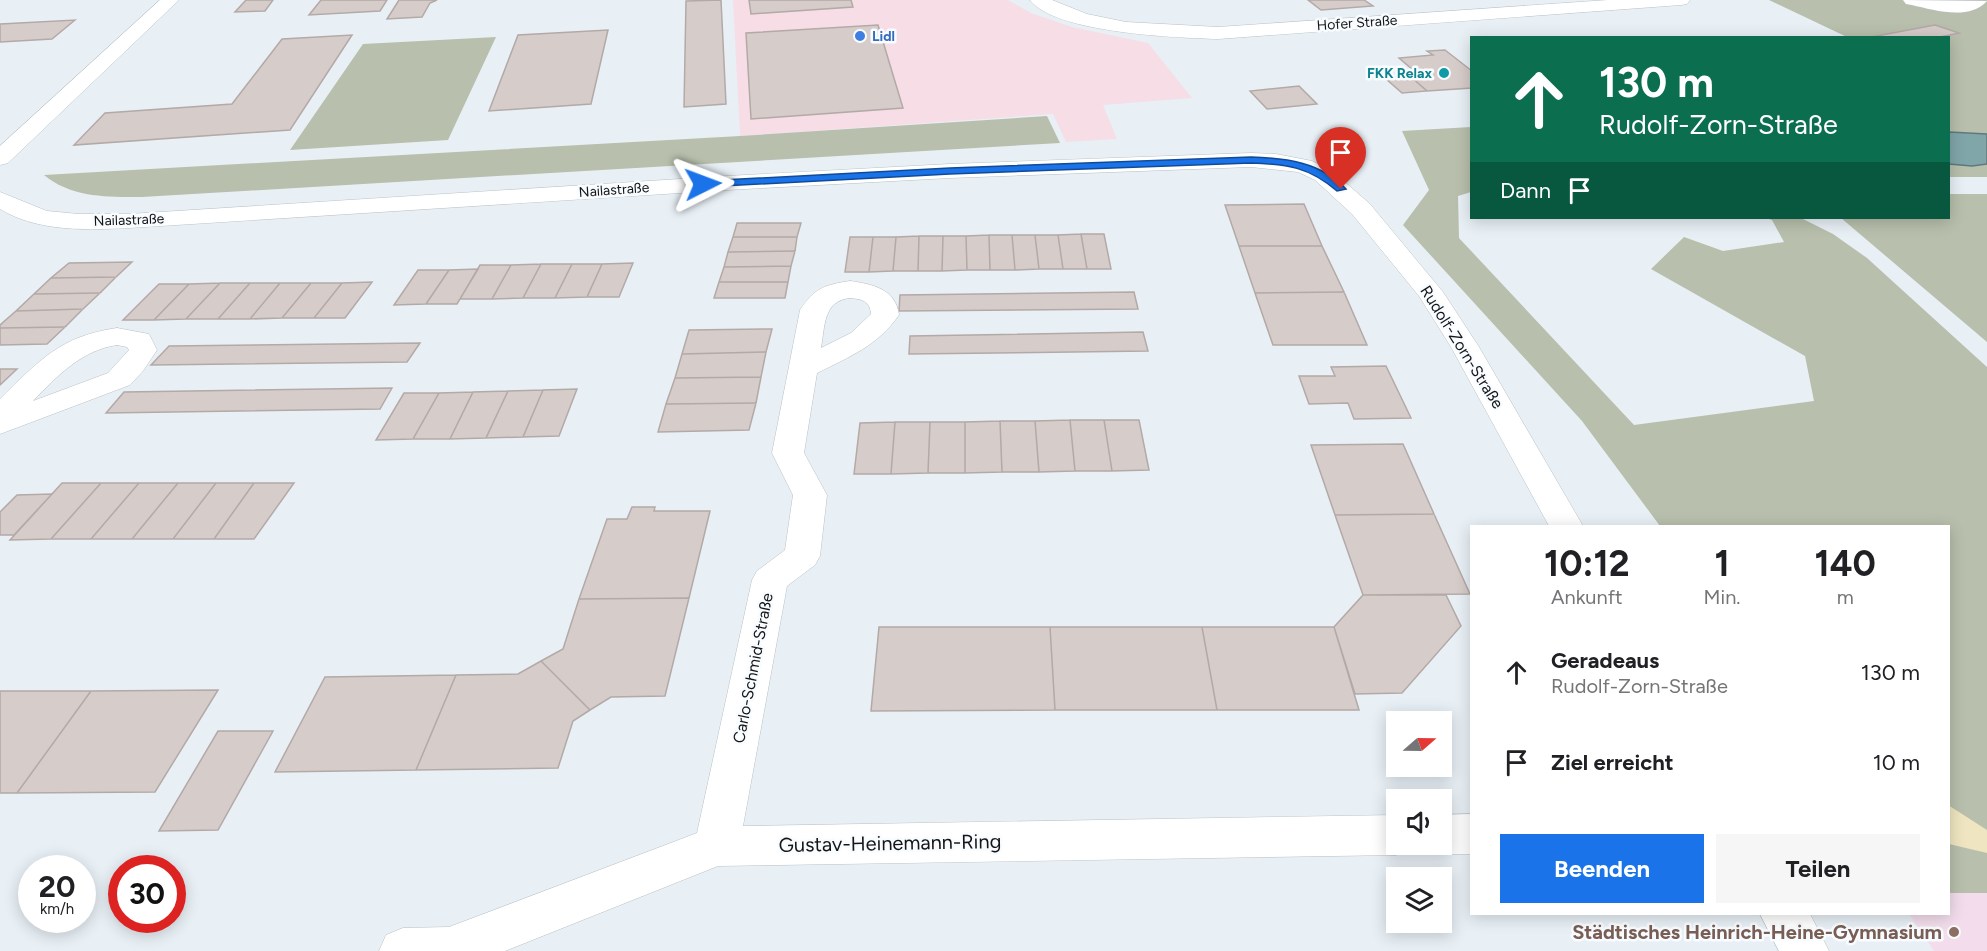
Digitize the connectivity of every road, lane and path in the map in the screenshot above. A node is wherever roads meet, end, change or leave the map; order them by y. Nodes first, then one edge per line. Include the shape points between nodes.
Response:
1 (170, 0) edge
2 (1039, 0) edge
3 (1681, 0) edge
4 (1912, 0) edge
5 (1978, 0) edge
6 (0, 158) edge
7 (1304, 166) joint
8 (0, 199) edge
9 (804, 368) dead end
10 (0, 417) edge
11 (0, 424) edge
12 (1565, 525) edge
13 (1452, 834) edge
14 (1470, 834) edge
15 (1386, 835) edge
16 (717, 846) junction
17 (1785, 915) edge
18 (434, 951) edge
19 (1805, 951) edge

1 - 6 street
2 - 3 street, Hofer Straße via 1073,16 1115,25 1218,33
4 - 5 street via 1960,7
7 - 8 street, Nailastraße via 1251,160 950,171 129,221 43,219
7 - 12 street, Rudolf-Zorn-Straße via 1323,175 1361,209 1430,292
9 - 16 street, Carlo-Schmid-Straße via 788,453 810,495 802,556 770,580
10 - 11 street via 73,349 113,337 139,340 143,350 119,379
13 - 14 street
15 - 16 street, Gustav-Heinemann-Ring
16 - 18 street, Gustav-Heinemann-Ring
17 - 19 street

